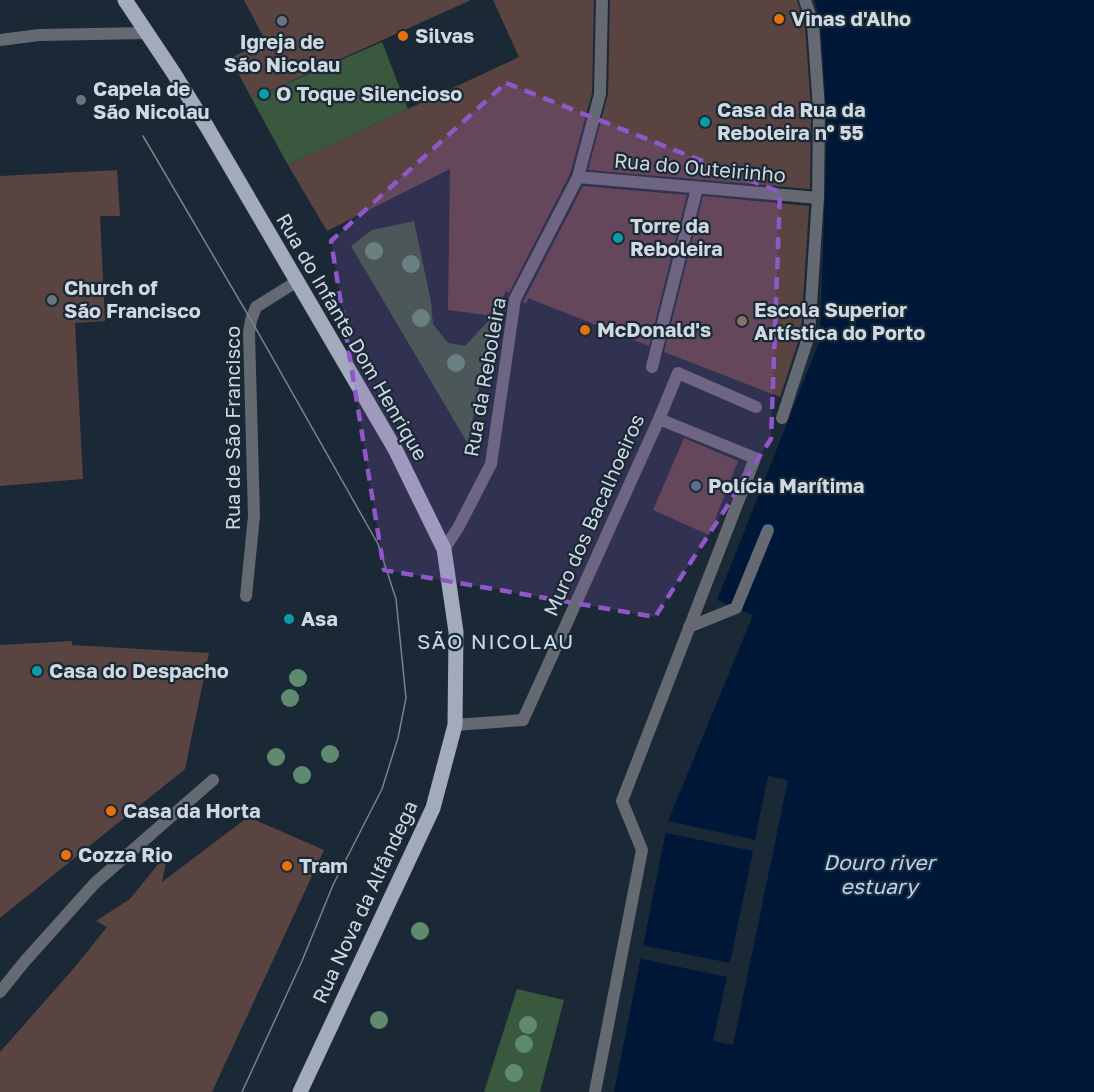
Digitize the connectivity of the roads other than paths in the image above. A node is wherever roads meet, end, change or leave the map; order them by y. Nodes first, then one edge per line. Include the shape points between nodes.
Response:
1 (125, 0) edge
2 (602, 0) edge
3 (805, 0) edge
4 (147, 33) junction
5 (0, 40) edge
6 (578, 177) junction
7 (696, 188) junction
8 (818, 198) junction
9 (296, 282) junction
10 (652, 367) dead end
11 (756, 406) dead end
12 (782, 418) dead end
13 (659, 419) junction
14 (768, 530) dead end
15 (444, 549) junction
16 (246, 596) dead end
17 (689, 627) junction
18 (455, 724) junction
19 (213, 780) dead end
20 (0, 992) edge
21 (300, 1092) edge
22 (595, 1092) edge

1 - 4 main road, Rua do Infante Dom Henrique
2 - 6 street, Rua da Reboleira via 600,94
3 - 8 street via 813,24 819,109
4 - 5 street via 39,35
4 - 9 main road, Rua do Infante Dom Henrique via 207,127
6 - 7 street, Rua do Outeirinho
6 - 15 street, Rua da Reboleira via 515,298 491,464
7 - 8 street, Rua do Outeirinho
7 - 10 street
8 - 12 street via 809,335
9 - 15 main road, Rua do Infante Dom Henrique via 394,449
9 - 16 street, Rua de São Francisco via 256,307 251,320 254,516
11 - 13 street, Muro dos Bacalhoeiros via 678,373
13 - 17 street via 755,458
13 - 18 street, Muro dos Bacalhoeiros via 523,720
14 - 17 street via 736,608
15 - 18 main road, Rua do Infante Dom Henrique via 456,632
17 - 22 street via 622,801 642,850
18 - 21 main road, Rua Nova da Alfândega via 433,808
19 - 20 street via 95,883

